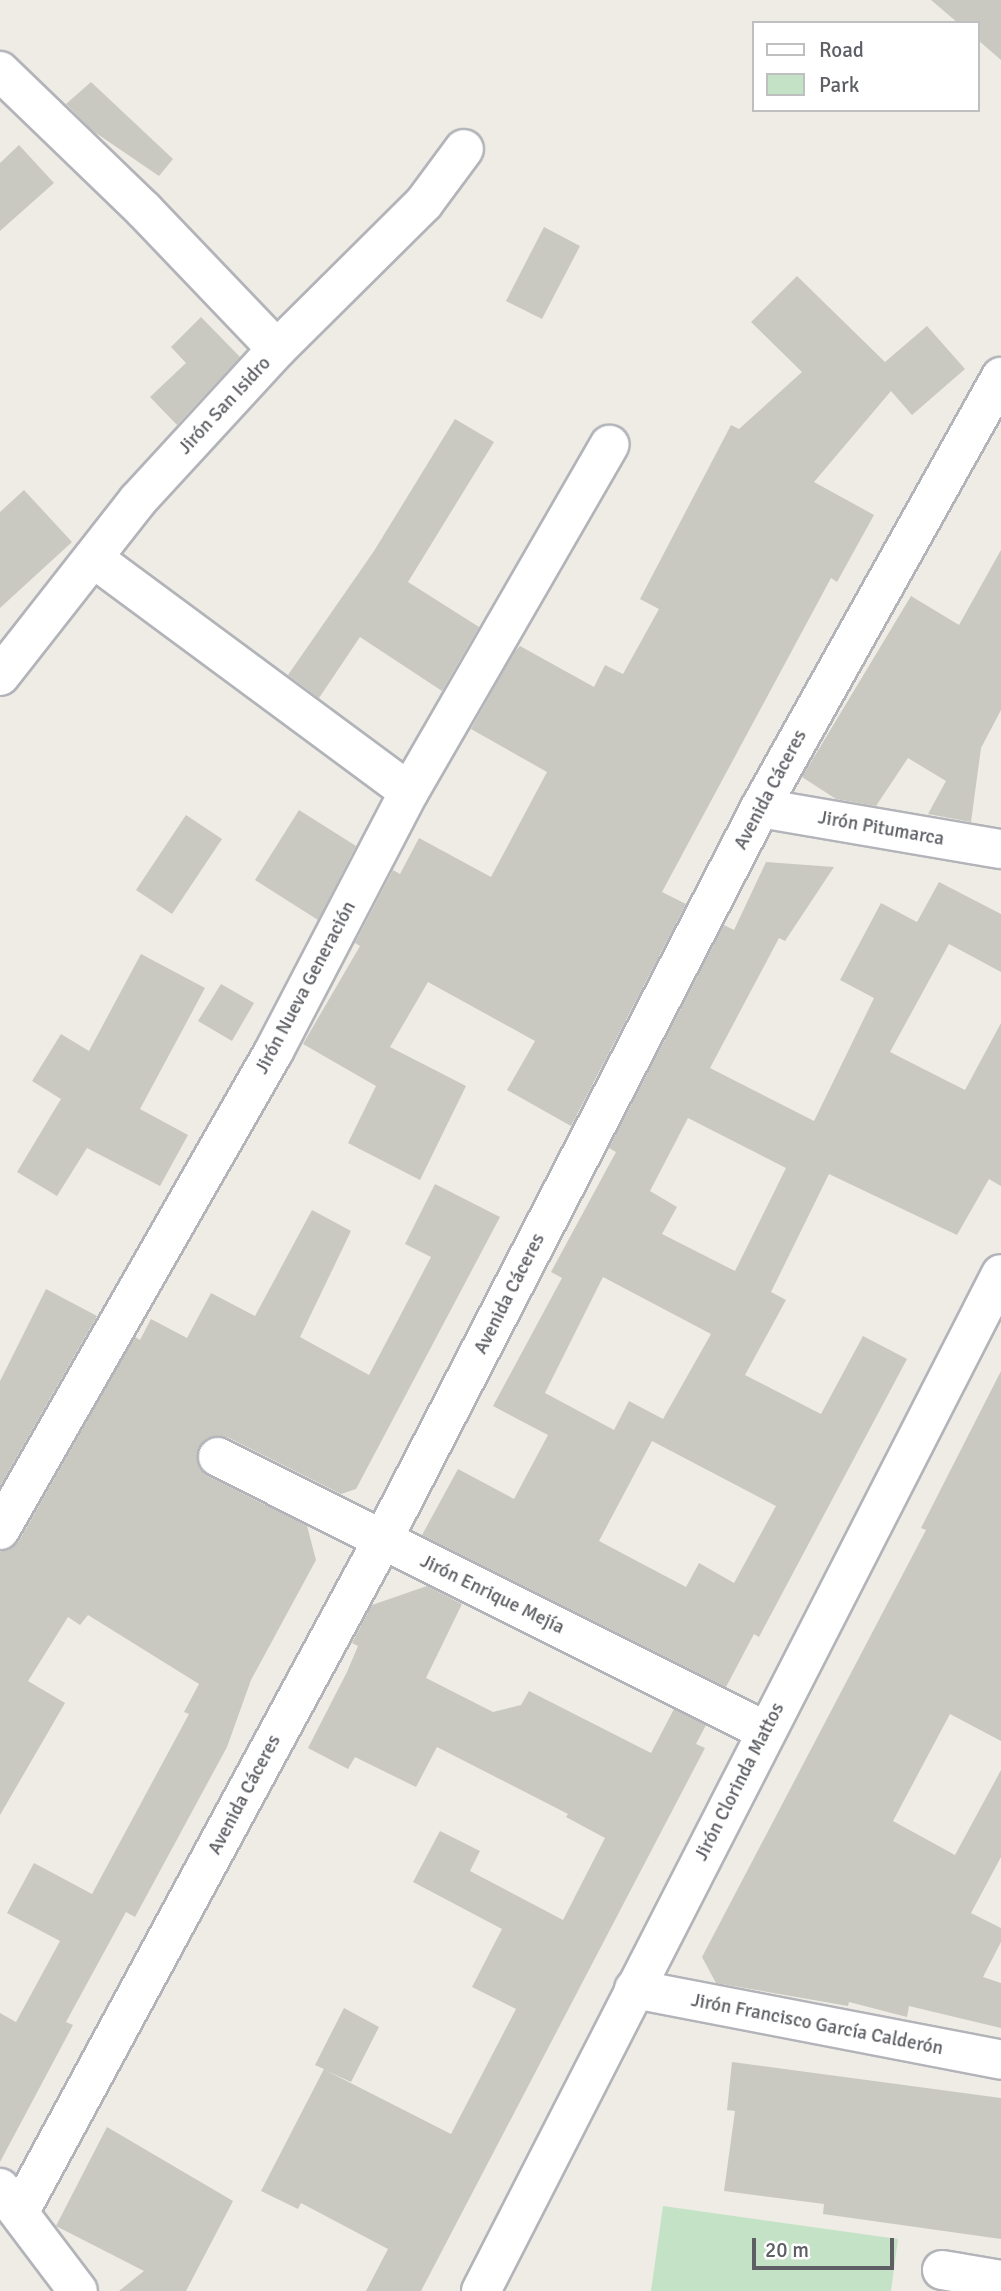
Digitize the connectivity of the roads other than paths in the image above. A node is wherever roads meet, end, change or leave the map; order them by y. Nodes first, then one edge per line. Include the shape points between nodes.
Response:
1 (0, 71) edge
2 (464, 149) dead end
3 (277, 349) junction
4 (1001, 377) edge
5 (609, 444) dead end
6 (93, 558) junction
7 (0, 676) edge
8 (409, 792) junction
9 (760, 808) junction
10 (1001, 849) edge
11 (1001, 1274) edge
12 (218, 1457) dead end
13 (0, 1530) edge
14 (382, 1541) junction
15 (766, 1731) junction
16 (634, 1989) junction
17 (1001, 2060) edge
18 (10, 2199) edge
19 (942, 2270) dead end
20 (1001, 2280) edge
21 (78, 2291) edge
22 (481, 2291) edge

1 - 3 street via 144,209
2 - 3 street, Jirón San Isidro via 424,203
3 - 6 street, Jirón San Isidro via 138,500
4 - 9 street, Avenida Cáceres
5 - 8 street, Jirón Nueva Generación
6 - 7 street, Jirón San Isidro
6 - 8 street
8 - 13 street, Jirón Nueva Generación via 274,1051
9 - 10 street, Jirón Pitumarca
9 - 14 street, Avenida Cáceres
11 - 15 street, Jirón Clorinda Mattos
12 - 14 street, Jirón Enrique Mejía
14 - 15 street, Jirón Enrique Mejía
14 - 18 street, Avenida Cáceres
15 - 16 street, Jirón Clorinda Mattos
16 - 17 street, Jirón Francisco García Calderón
16 - 22 street, Jirón Clorinda Mattos
18 - 21 street
19 - 20 street

